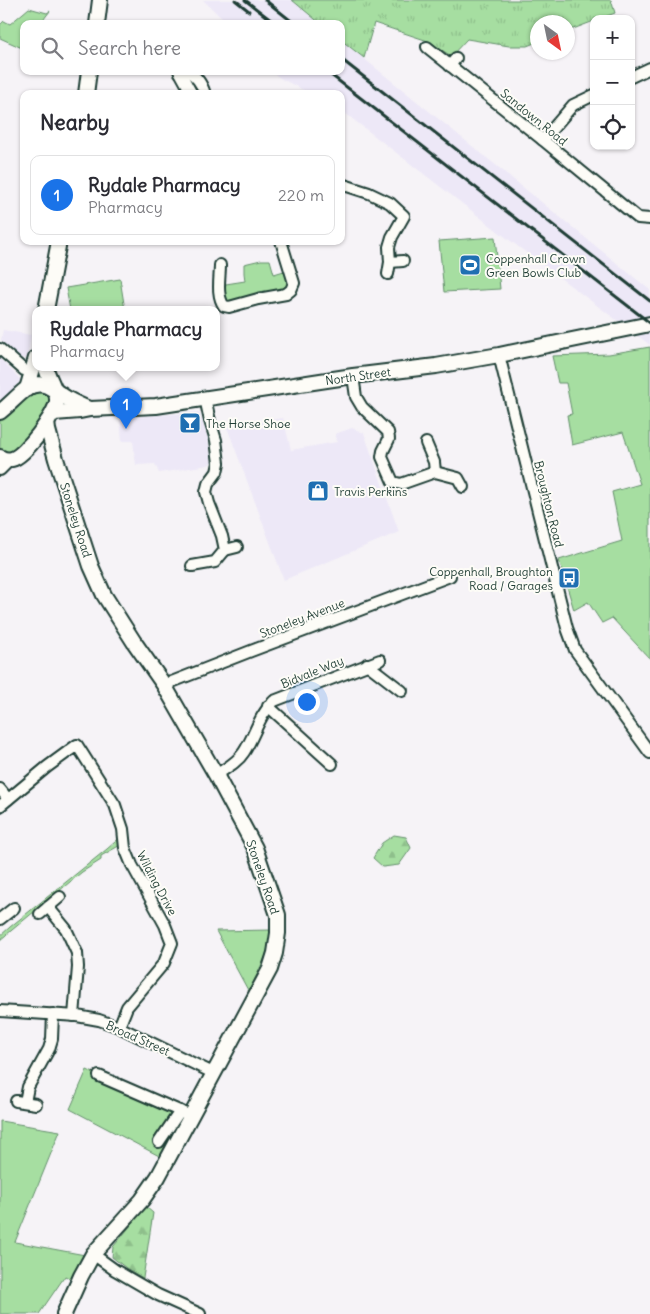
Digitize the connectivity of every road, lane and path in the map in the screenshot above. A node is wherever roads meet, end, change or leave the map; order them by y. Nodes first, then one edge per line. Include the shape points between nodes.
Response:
1 (100, 0) edge
2 (98, 20) edge
3 (427, 47) dead end
4 (650, 68) edge
5 (88, 75) edge
6 (182, 75) edge
7 (194, 75) edge
8 (635, 75) edge
9 (87, 90) edge
10 (190, 90) edge
11 (204, 90) edge
12 (590, 97) edge
13 (543, 140) junction
14 (345, 185) edge
15 (650, 219) edge
16 (57, 245) edge
17 (282, 245) edge
18 (403, 261) dead end
19 (390, 262) junction
20 (220, 265) dead end
21 (388, 274) dead end
22 (47, 306) edge
23 (650, 324) edge
24 (0, 349) edge
25 (499, 355) junction
26 (47, 371) edge
27 (32, 372) joint
28 (353, 376) junction
29 (27, 389) junction
30 (54, 390) junction
31 (205, 398) junction
32 (90, 409) junction
33 (0, 412) edge
34 (50, 417) junction
35 (426, 443) dead end
36 (27, 448) junction
37 (6, 458) edge
38 (56, 459) junction
39 (0, 470) edge
40 (435, 472) junction
41 (463, 487) dead end
42 (238, 547) dead end
43 (224, 550) junction
44 (192, 566) dead end
45 (450, 576) dead end
46 (380, 660) dead end
47 (367, 664) junction
48 (164, 685) junction
49 (402, 691) dead end
50 (268, 706) junction
51 (650, 753) edge
52 (332, 764) dead end
53 (216, 775) junction
54 (0, 789) edge
55 (4, 803) edge
56 (60, 897) dead end
57 (48, 907) junction
58 (14, 908) dead end
59 (40, 914) dead end
60 (1, 918) edge
61 (0, 1011) edge
62 (53, 1014) junction
63 (74, 1016) junction
64 (119, 1027) junction
65 (213, 1073) junction
66 (99, 1076) dead end
67 (26, 1102) dead end
68 (186, 1114) junction
69 (159, 1142) dead end
70 (93, 1254) junction
71 (64, 1314) edge
72 (200, 1314) edge

1 - 2 street
3 - 13 street, Sandown Road via 453,62
4 - 8 street
5 - 9 street
6 - 10 street
7 - 11 street
12 - 13 street via 573,105
13 - 15 street, Sandown Road via 638,218
14 - 19 street via 390,203 409,218 392,236
16 - 22 street
17 - 20 street via 294,283 286,294 224,306 219,291
18 - 19 street
19 - 21 street
23 - 25 street, North Street
24 - 27 street via 24,370
25 - 28 street, North Street
25 - 51 street, Broughton Road via 567,628 576,650
26 - 30 street
27 - 29 street
28 - 31 street, North Street
28 - 40 street via 356,397 362,407 388,432 389,439 382,457 393,482 402,484
29 - 30 street via 41,384
29 - 33 street
30 - 32 street, North Street
30 - 34 street, Stoneley Road via 57,402
31 - 32 street, North Street via 156,406
31 - 43 street via 219,463 206,492
32 - 34 street, North Street
34 - 36 street
34 - 38 street, Stoneley Road via 48,430
35 - 40 street
36 - 37 street
36 - 38 street via 44,450
37 - 39 street
38 - 48 street, Stoneley Road via 104,595
40 - 41 street via 458,478
42 - 43 street
43 - 44 street via 215,562
45 - 48 street, Stoneley Avenue
46 - 47 street, Bidvale Way
47 - 49 street
47 - 50 street, Bidvale Way
48 - 53 street, Stoneley Road
50 - 52 street
50 - 53 street via 244,752
53 - 65 street, Stoneley Road via 255,848 278,915 278,933 270,969
54 - 55 street
55 - 64 street, Wilding Drive via 77,745 115,805 132,865 172,943 164,963 128,1007
56 - 57 street
57 - 59 street
57 - 63 street via 66,929 77,954
58 - 60 street
61 - 62 street, Broad Street
62 - 63 street, Broad Street
62 - 67 street via 49,1049 28,1088
63 - 64 street, Broad Street
64 - 65 street, Broad Street
65 - 68 street, Stoneley Road
66 - 68 street
68 - 69 street
68 - 70 street, Stoneley Road via 158,1177 142,1200
70 - 71 street, Stoneley Road
70 - 72 street via 158,1296

